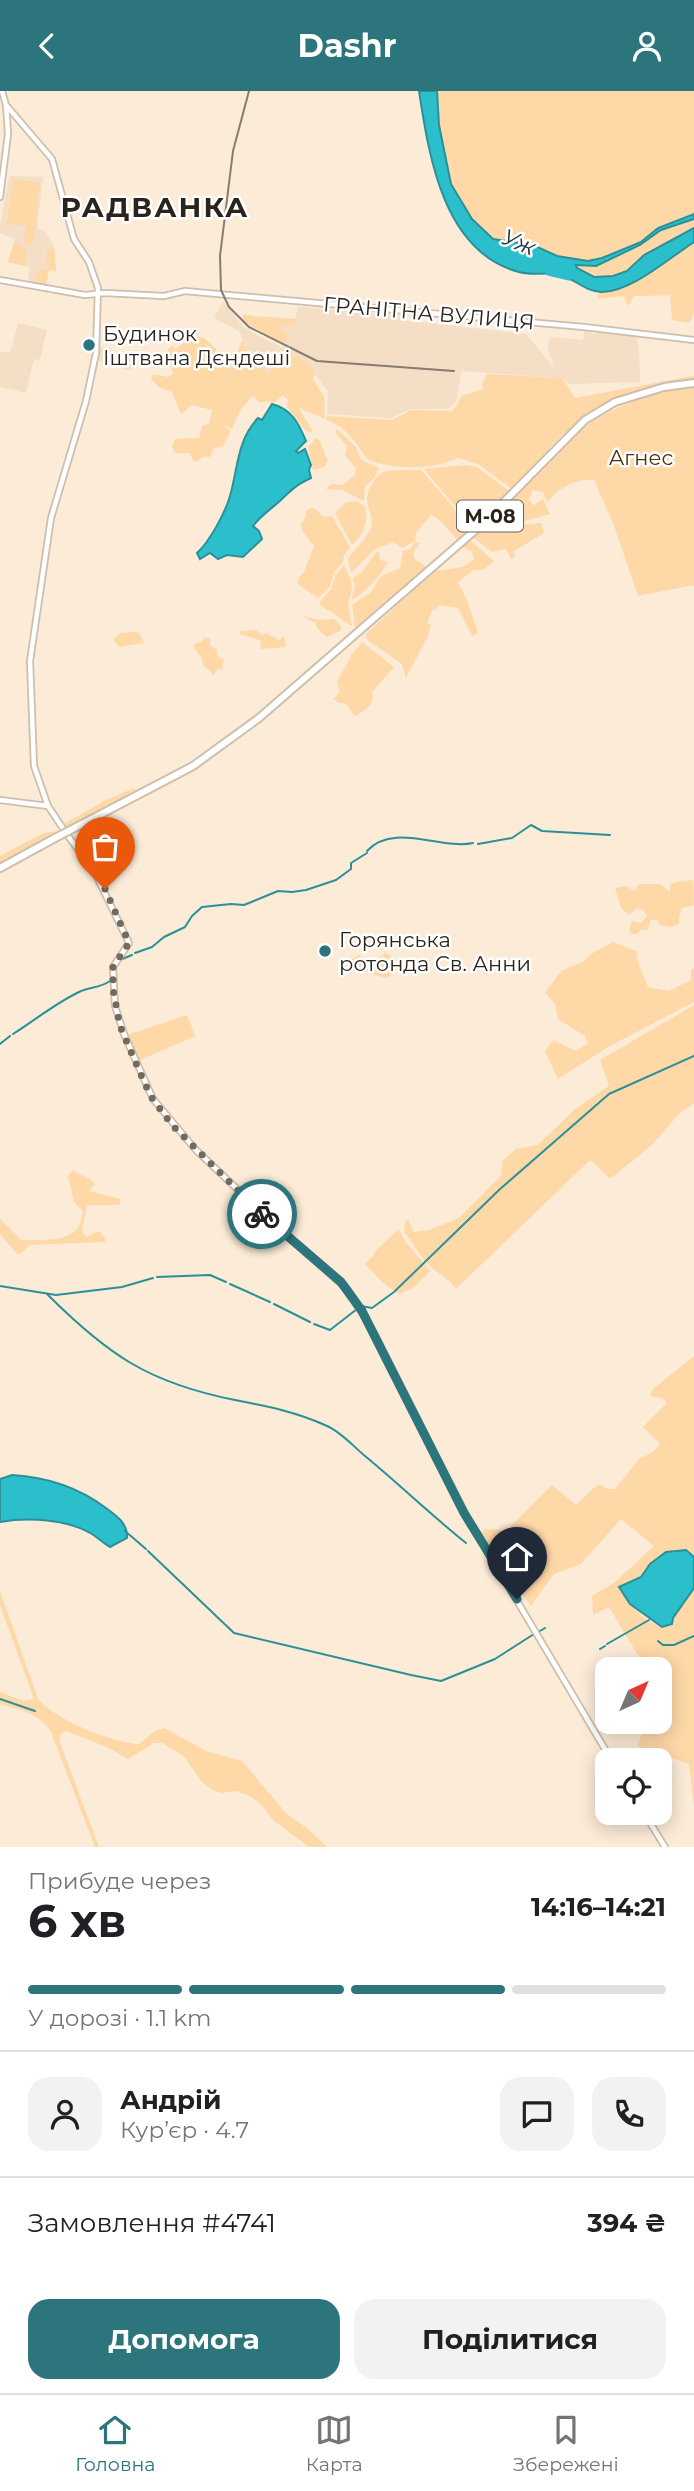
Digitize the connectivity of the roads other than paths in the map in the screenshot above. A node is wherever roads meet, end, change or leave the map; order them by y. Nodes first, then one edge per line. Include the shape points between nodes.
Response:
1 (2, 92) edge
2 (6, 104) junction
3 (0, 197) edge
4 (0, 280) edge
5 (97, 294) junction
6 (694, 340) edge
7 (694, 383) edge
8 (0, 800) edge
9 (48, 806) junction
10 (64, 830) dead end
11 (68, 835) dead end
12 (0, 868) edge
13 (604, 1748) edge
14 (652, 1825) edge
15 (664, 1847) edge

1 - 2 street
2 - 3 street via 8,134
2 - 5 street via 52,159 74,239 91,265
4 - 5 street, ГРАНІТНА ВУЛИЦЯ
5 - 6 street, ГРАНІТНА ВУЛИЦЯ via 164,296 185,291
5 - 9 street via 97,347 51,518 31,651 33,762
7 - 12 highway, М-08, bridge via 615,402 585,420 488,519 260,718 207,757
8 - 9 street
9 - 10 street
11 - 13 street via 96,873 129,943 113,967 112,981 117,1013 145,1084 191,1145 348,1290 464,1513
14 - 15 street

